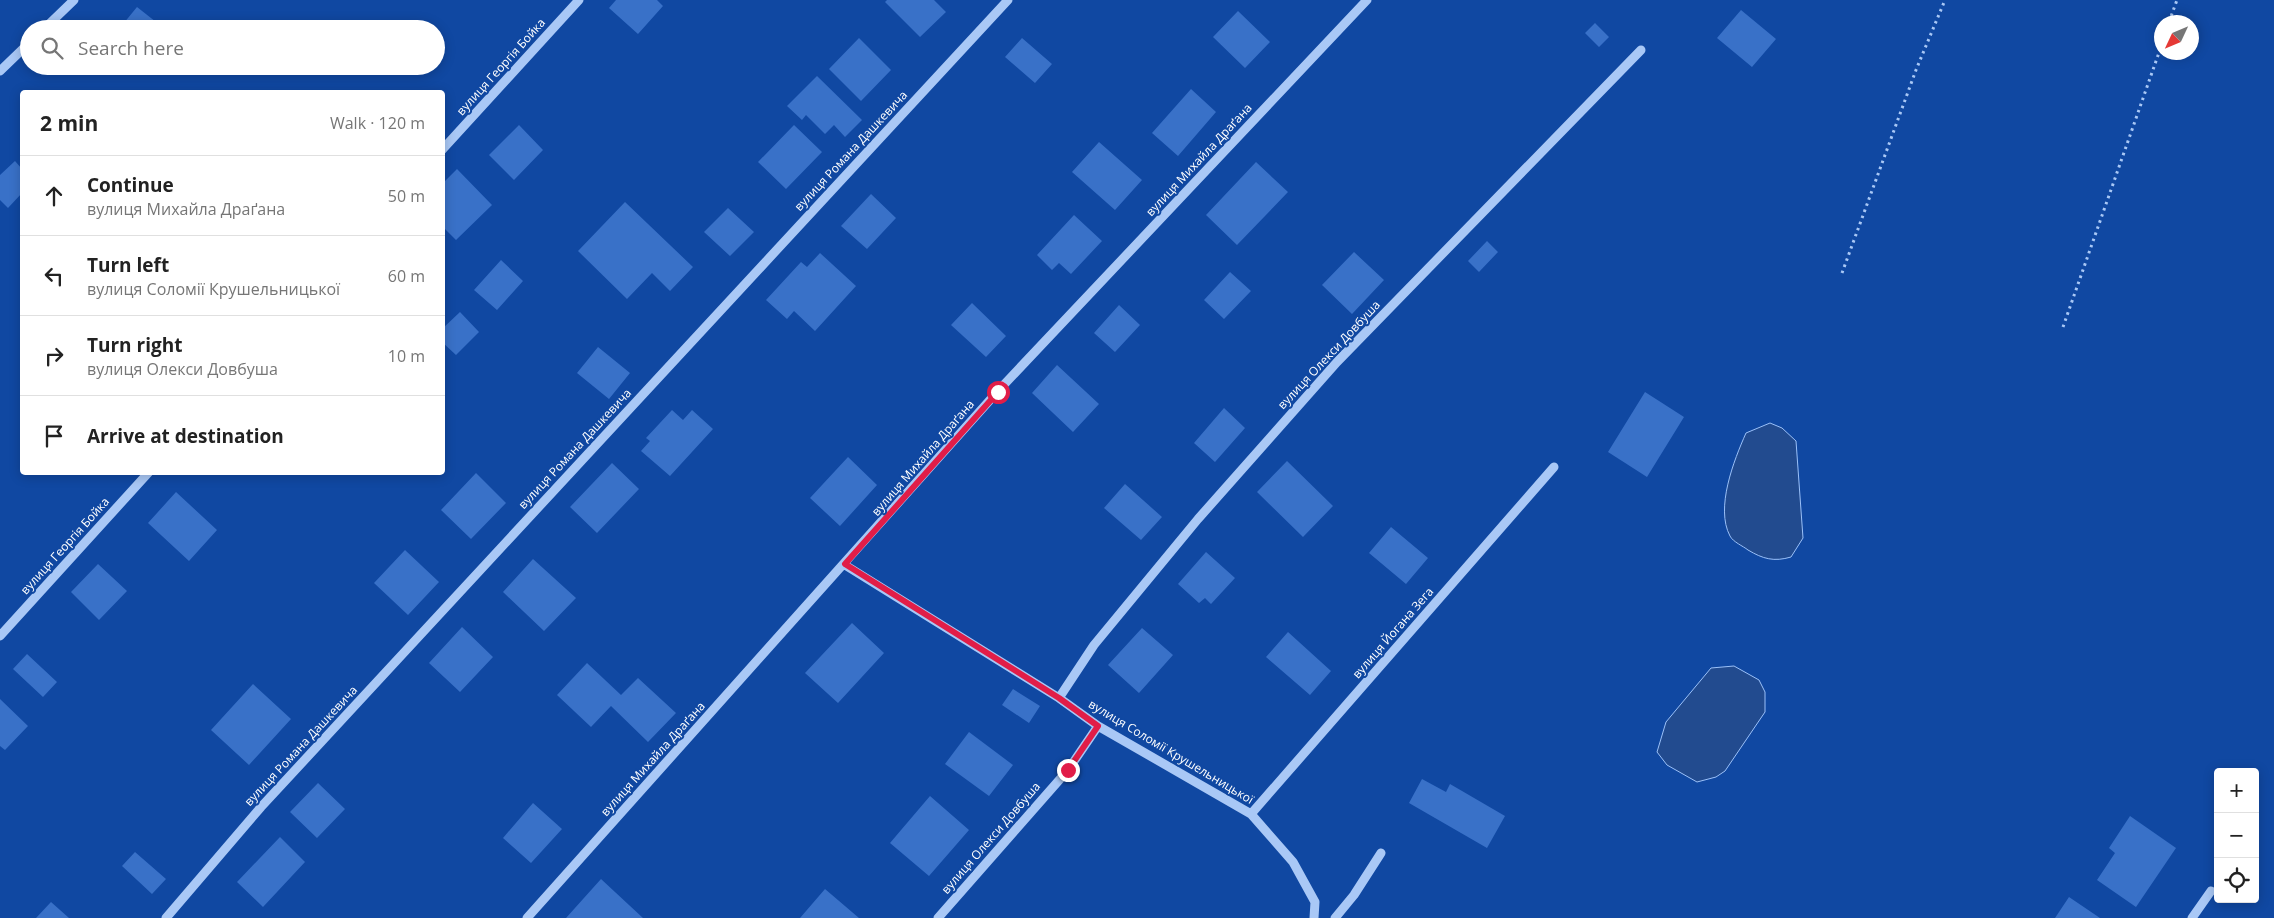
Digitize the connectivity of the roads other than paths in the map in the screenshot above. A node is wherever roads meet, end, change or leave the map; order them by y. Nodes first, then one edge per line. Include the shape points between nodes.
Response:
1 (74, 0) edge
2 (579, 0) edge
3 (1008, 0) edge
4 (1367, 0) edge
5 (53, 20) edge
6 (1641, 50) dead end
7 (20, 52) edge
8 (0, 71) edge
9 (445, 147) edge
10 (1554, 467) dead end
11 (146, 475) edge
12 (845, 564) junction
13 (0, 636) edge
14 (1059, 698) junction
15 (1098, 726) junction
16 (1251, 814) junction
17 (1381, 853) dead end
18 (2211, 891) dead end
19 (166, 918) edge
20 (528, 918) edge
21 (938, 918) edge
22 (1314, 918) edge
23 (1335, 918) edge
24 (2192, 918) edge

1 - 5 street
2 - 9 street, вулиця Георгія Бойка
3 - 19 street, вулиця Романа Дашкевича via 261,807
4 - 12 street, вулиця Михайла Драґана via 998,392
6 - 14 street, вулиця Олекси Довбуша via 1337,362 1198,519 1094,645
7 - 8 street
10 - 16 street, вулиця Йогана Зега
11 - 13 street, вулиця Георгія Бойка
12 - 14 street, вулиця Соломії Крушельницької
12 - 20 street, вулиця Михайла Драґана
14 - 15 street, вулиця Соломії Крушельницької
15 - 16 street, вулиця Соломії Крушельницької
15 - 21 street, вулиця Олекси Довбуша via 1068,770
16 - 22 street, вулиця Соломії Крушельницької via 1293,862 1315,902
17 - 23 street
18 - 24 street

